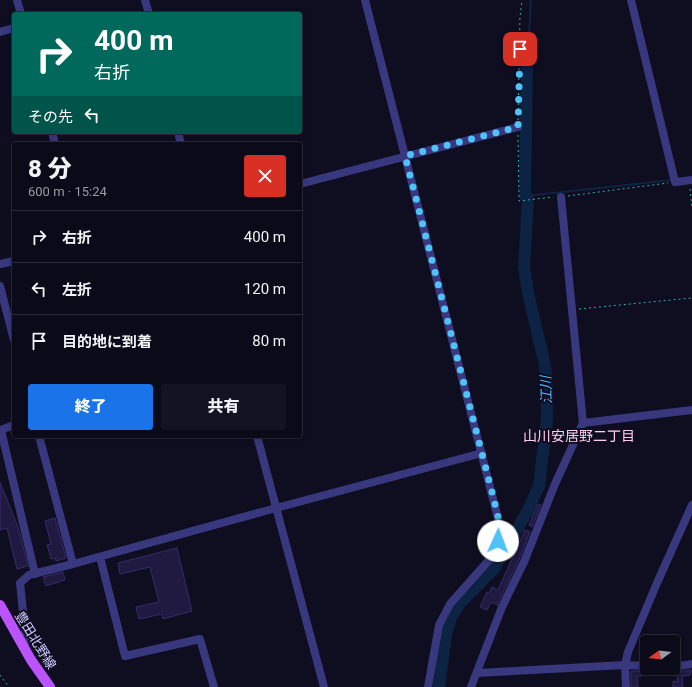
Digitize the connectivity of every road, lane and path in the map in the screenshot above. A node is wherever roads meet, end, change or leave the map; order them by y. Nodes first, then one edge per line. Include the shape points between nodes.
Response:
1 (16, 0) edge
2 (145, 0) edge
3 (365, 0) edge
4 (522, 0) edge
5 (631, 0) edge
6 (20, 12) edge
7 (148, 12) edge
8 (12, 29) edge
9 (0, 32) edge
10 (518, 127) junction
11 (405, 156) junction
12 (690, 181) edge
13 (675, 182) junction
14 (302, 183) edge
15 (561, 196) junction
16 (692, 208) edge
17 (12, 261) edge
18 (0, 264) edge
19 (0, 286) edge
20 (692, 298) edge
21 (572, 310) junction
22 (12, 332) edge
23 (692, 410) edge
24 (583, 423) junction
25 (12, 426) edge
26 (40, 438) edge
27 (258, 438) edge
28 (482, 453) junction
29 (692, 505) edge
30 (276, 508) junction
31 (689, 518) edge
32 (100, 557) junction
33 (73, 564) junction
34 (35, 574) junction
35 (0, 605) edge
36 (24, 647) junction
37 (692, 664) edge
38 (625, 665) junction
39 (640, 666) edge
40 (680, 666) edge
41 (477, 673) junction
42 (0, 675) edge
43 (9, 687) edge
44 (50, 687) edge
45 (214, 687) edge
46 (324, 687) edge
47 (428, 687) edge
48 (471, 687) edge
49 (626, 687) edge

1 - 6 street
2 - 7 street
3 - 11 street
4 - 10 path
5 - 13 street
8 - 9 street
10 - 11 street
10 - 15 path via 519,201
11 - 14 street
11 - 28 street
12 - 13 street
12 - 16 path
13 - 15 path
15 - 21 street
17 - 18 street
19 - 22 street
20 - 21 path
21 - 24 street
23 - 24 street
24 - 41 street via 524,562 502,607
25 - 34 street via 1,430
26 - 33 street
27 - 30 street
28 - 30 street
28 - 47 street via 501,530 490,559 450,604 439,625
29 - 31 street
30 - 32 street
30 - 46 street
31 - 38 street via 657,583
32 - 33 street
32 - 45 street via 125,656 200,639
33 - 34 street
34 - 36 street via 29,575 20,583 26,640
35 - 36 main road, 豊田北野線
36 - 44 main road, 豊田北野線
37 - 40 street
38 - 39 street
38 - 41 street
38 - 49 street
41 - 48 street
42 - 43 path

